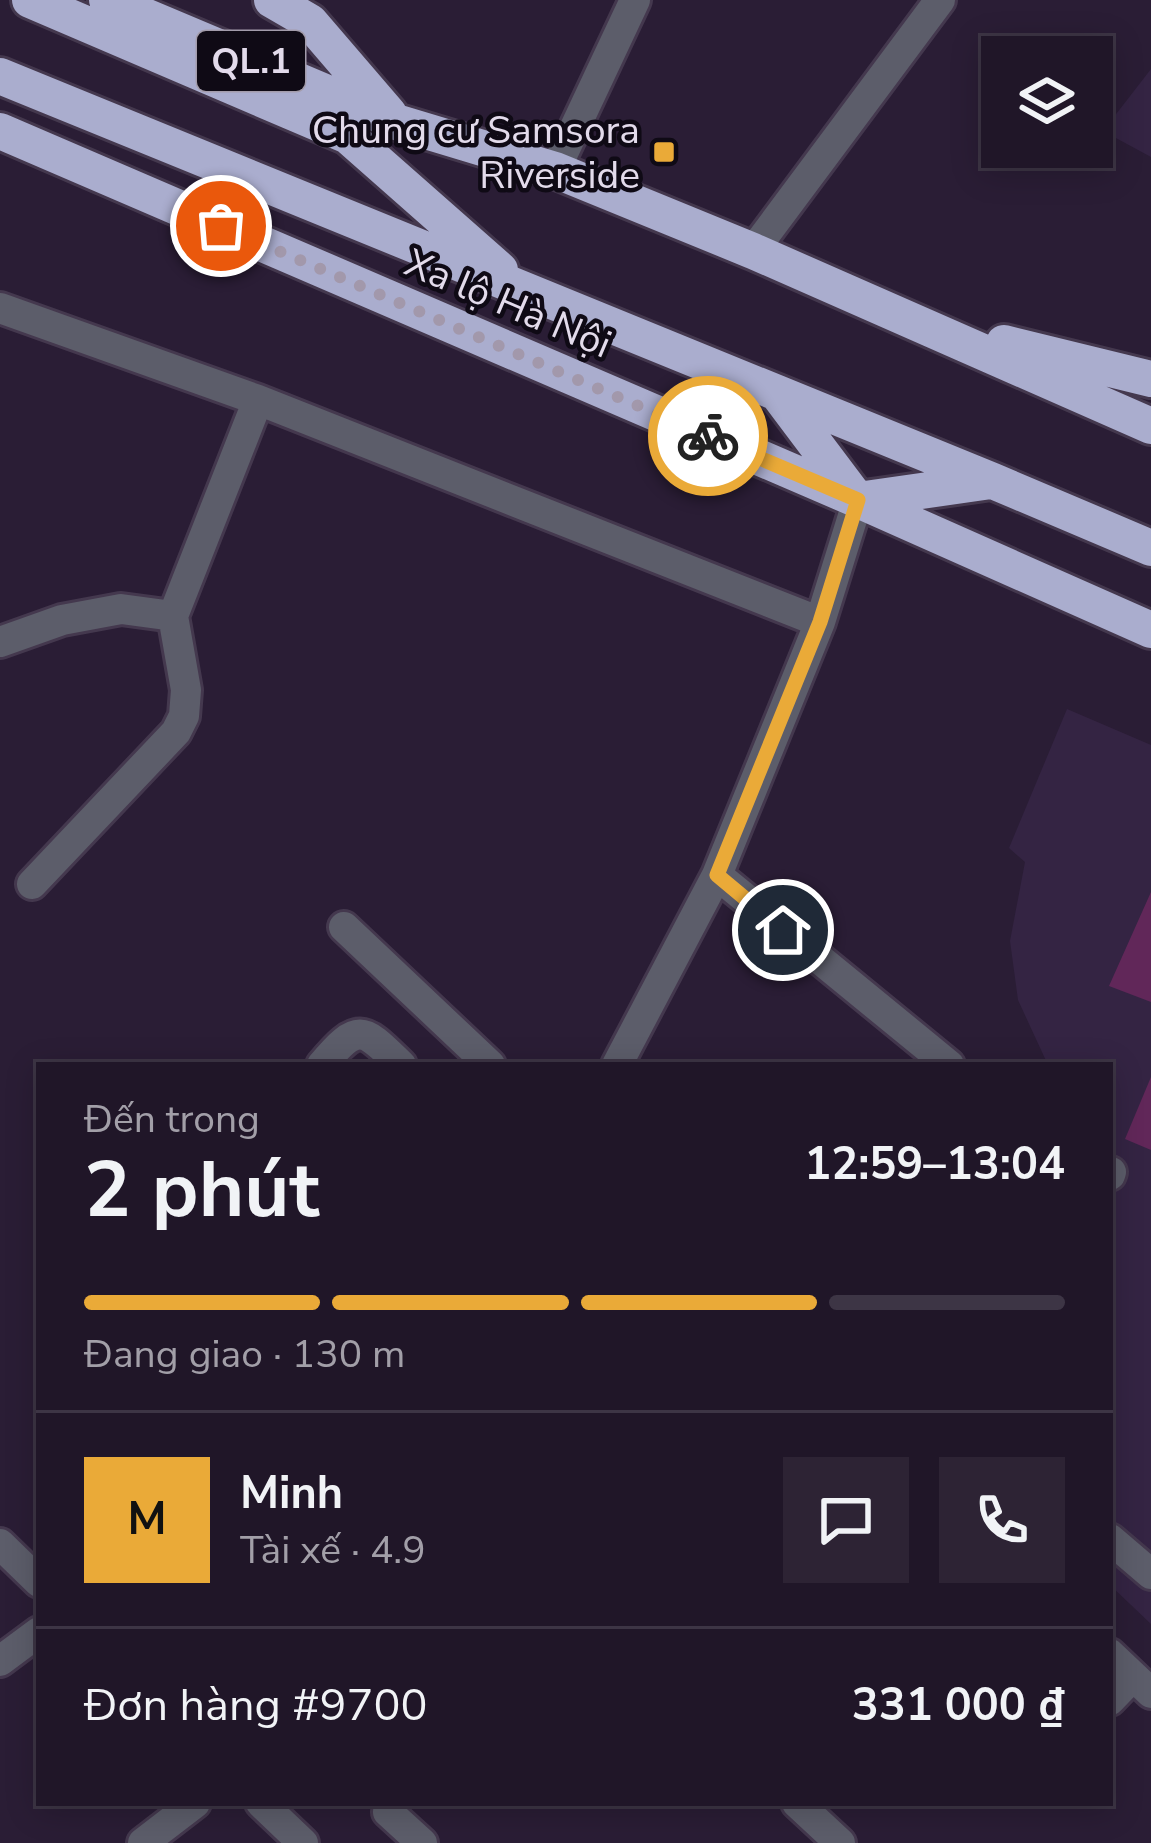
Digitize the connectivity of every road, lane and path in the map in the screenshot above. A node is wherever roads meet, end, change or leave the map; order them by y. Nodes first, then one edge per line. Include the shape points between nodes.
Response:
1 (30, 0) edge
2 (107, 0) edge
3 (272, 0) edge
4 (635, 0) edge
5 (940, 0) edge
6 (0, 76) edge
7 (396, 122) junction
8 (0, 131) edge
9 (555, 170) junction
10 (753, 250) junction
11 (520, 288) junction
12 (0, 308) edge
13 (924, 325) junction
14 (1151, 379) edge
15 (776, 392) junction
16 (258, 400) junction
17 (1151, 426) edge
18 (993, 481) junction
19 (858, 500) junction
20 (1151, 548) edge
21 (172, 616) junction
22 (820, 622) junction
23 (1151, 630) edge
24 (0, 641) edge
25 (717, 875) junction
26 (32, 884) dead end
27 (344, 927) dead end
28 (324, 1062) edge
29 (398, 1062) edge
30 (487, 1062) edge
31 (619, 1062) edge
32 (945, 1062) edge
33 (1113, 1542) edge
34 (0, 1544) edge
35 (1151, 1574) edge
36 (36, 1579) edge
37 (36, 1634) edge
38 (1113, 1657) edge
39 (0, 1661) edge
40 (1142, 1684) edge
41 (1113, 1698) edge
42 (191, 1806) edge
43 (264, 1806) edge
44 (388, 1806) edge
45 (800, 1806) edge
46 (143, 1843) edge
47 (303, 1843) edge
48 (422, 1843) edge
49 (840, 1843) edge

1 - 11 highway, Xa lộ Hà Nội / QL.1 via 348,136
2 - 7 highway, QL.1
3 - 7 highway, QL.1 via 310,22
4 - 9 street
5 - 10 street
6 - 11 highway, Xa lộ Hà Nội / QL.1
7 - 9 highway, QL.1
8 - 19 highway, Xa lộ Hà Nội
9 - 10 highway, QL.1
10 - 13 highway, QL.1
11 - 15 highway, Xa lộ Hà Nội / QL.1
12 - 16 street
13 - 14 highway
13 - 17 highway, QL.1
15 - 18 highway, Xa lộ Hà Nội / QL.1
15 - 19 highway
16 - 21 street
16 - 22 street
18 - 19 highway
18 - 20 highway, Xa lộ Hà Nội / QL.1
19 - 22 street
19 - 23 highway, Xa lộ Hà Nội
21 - 24 street via 121,609
21 - 26 street via 186,690 176,732
22 - 25 street
25 - 31 street
25 - 32 street
27 - 30 street
28 - 29 street via 355,1034 370,1035
33 - 35 street
34 - 36 street
37 - 39 street
38 - 40 street
40 - 41 street
42 - 46 street
43 - 47 street
44 - 48 street
45 - 49 street

